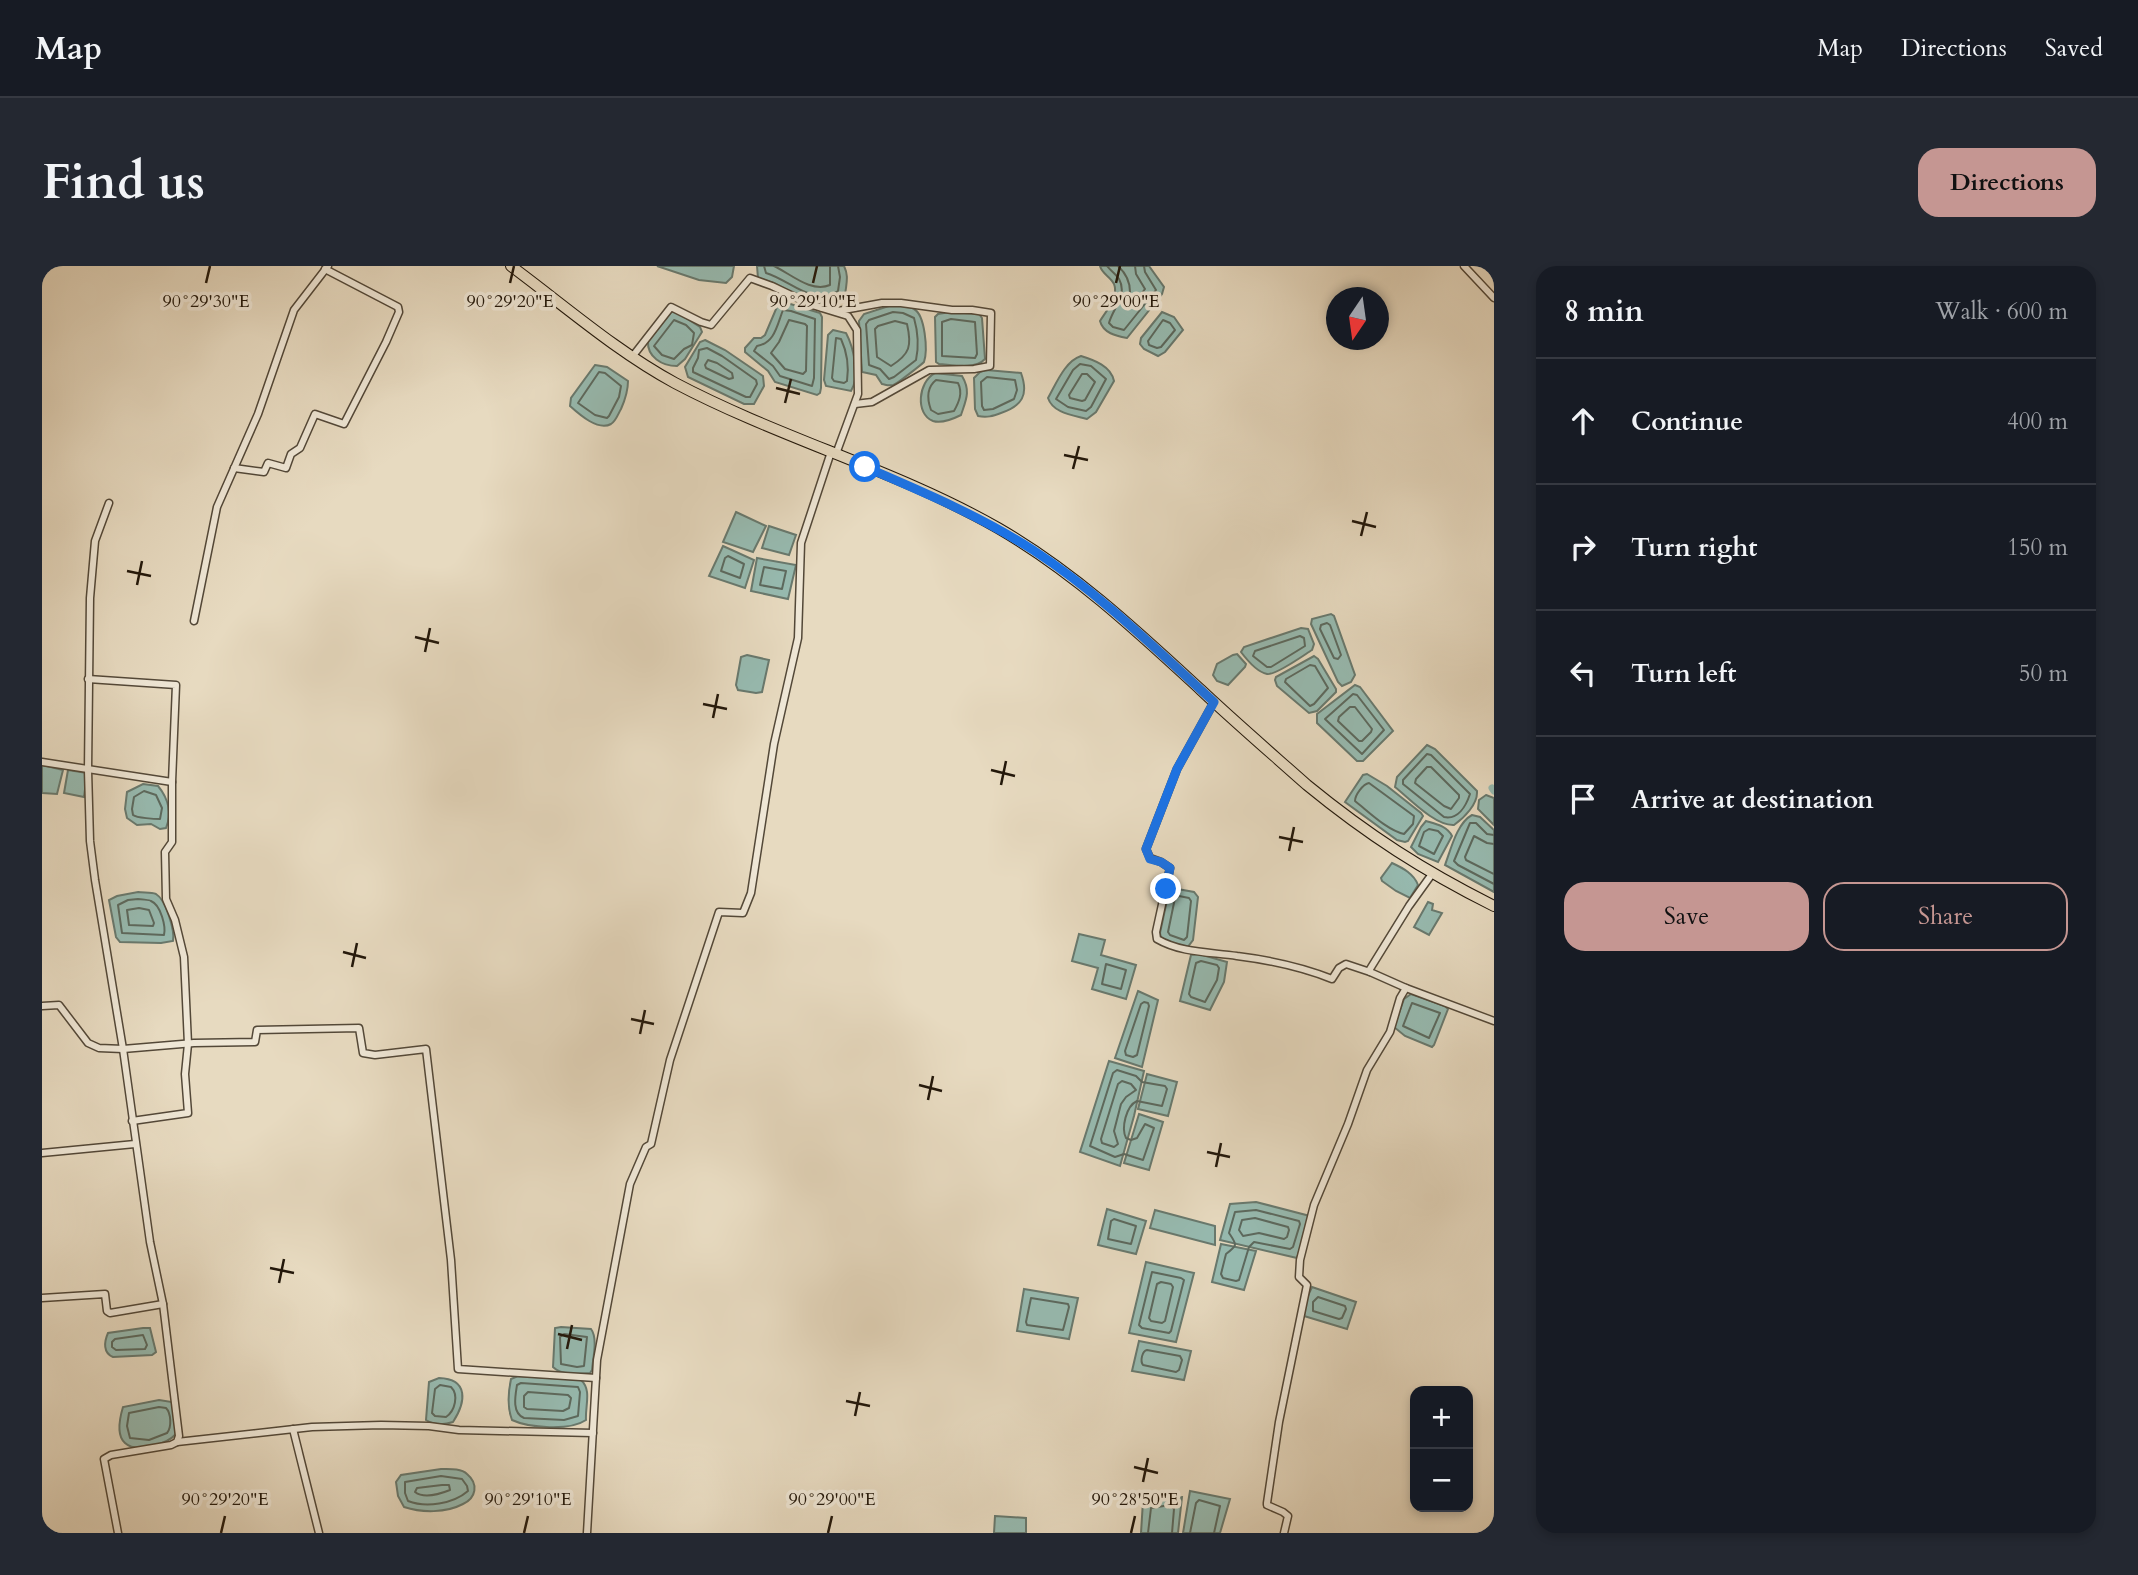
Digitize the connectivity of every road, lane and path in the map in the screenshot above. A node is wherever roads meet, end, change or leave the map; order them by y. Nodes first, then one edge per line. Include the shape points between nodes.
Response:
1 (511, 266) edge
2 (1464, 266) edge
3 (326, 268) edge
4 (1494, 298) edge
5 (836, 312) junction
6 (632, 357) junction
7 (855, 404) junction
8 (833, 453) junction
9 (234, 468) junction
10 (108, 503) dead end
11 (194, 621) dead end
12 (88, 679) junction
13 (1214, 702) junction
14 (42, 762) edge
15 (89, 770) junction
16 (172, 782) junction
17 (1432, 874) junction
18 (1494, 906) edge
19 (1370, 972) junction
20 (1406, 988) junction
21 (42, 1006) edge
22 (1494, 1021) edge
23 (188, 1044) junction
24 (123, 1049) junction
25 (132, 1121) junction
26 (135, 1144) junction
27 (42, 1153) edge
28 (42, 1298) edge
29 (163, 1304) junction
30 (596, 1378) junction
31 (293, 1429) junction
32 (593, 1433) junction
33 (177, 1442) junction
34 (118, 1533) edge
35 (319, 1533) edge
36 (587, 1533) edge
37 (1284, 1533) edge

1 - 6 main road
2 - 4 street
3 - 9 street via 294,310
3 - 9 street via 398,307 386,342 344,424 315,414 286,468 268,463 264,472
5 - 6 street via 750,278 711,324 671,307
5 - 7 street via 848,316 857,330
5 - 7 street via 901,303 991,313 990,366 929,370 872,401
6 - 8 main road via 674,382
7 - 8 street
8 - 13 main road via 958,507 1032,550 1134,629
8 - 30 street via 800,543 798,638 774,744 751,893 743,913 719,912 670,1060 651,1144 630,1184
9 - 11 street via 217,507
10 - 12 street via 95,541
12 - 15 street
12 - 16 street via 176,685
13 - 17 main road via 1335,808
13 - 19 street via 1177,769 1146,849 1150,859 1170,868 1157,939 1174,948 1238,956 1332,979 1346,964
14 - 15 street
15 - 16 street
15 - 24 street via 90,841
16 - 23 street via 166,899 184,957
17 - 18 main road
17 - 19 street
19 - 20 street
20 - 22 street
20 - 37 street via 1391,1032 1367,1070 1314,1205 1300,1260 1299,1277 1307,1285 1267,1505 1287,1516
21 - 24 street via 59,1005 88,1042 99,1048
23 - 24 street
23 - 25 street via 188,1113
23 - 30 street via 254,1042 257,1030 359,1028 363,1053 426,1049 451,1260 458,1369
24 - 25 street
25 - 26 street
26 - 27 street
26 - 29 street
28 - 29 street via 105,1294 110,1313
29 - 33 street
30 - 32 street
31 - 32 street via 381,1425
31 - 33 street
31 - 35 street
32 - 36 street
33 - 34 street via 104,1459

